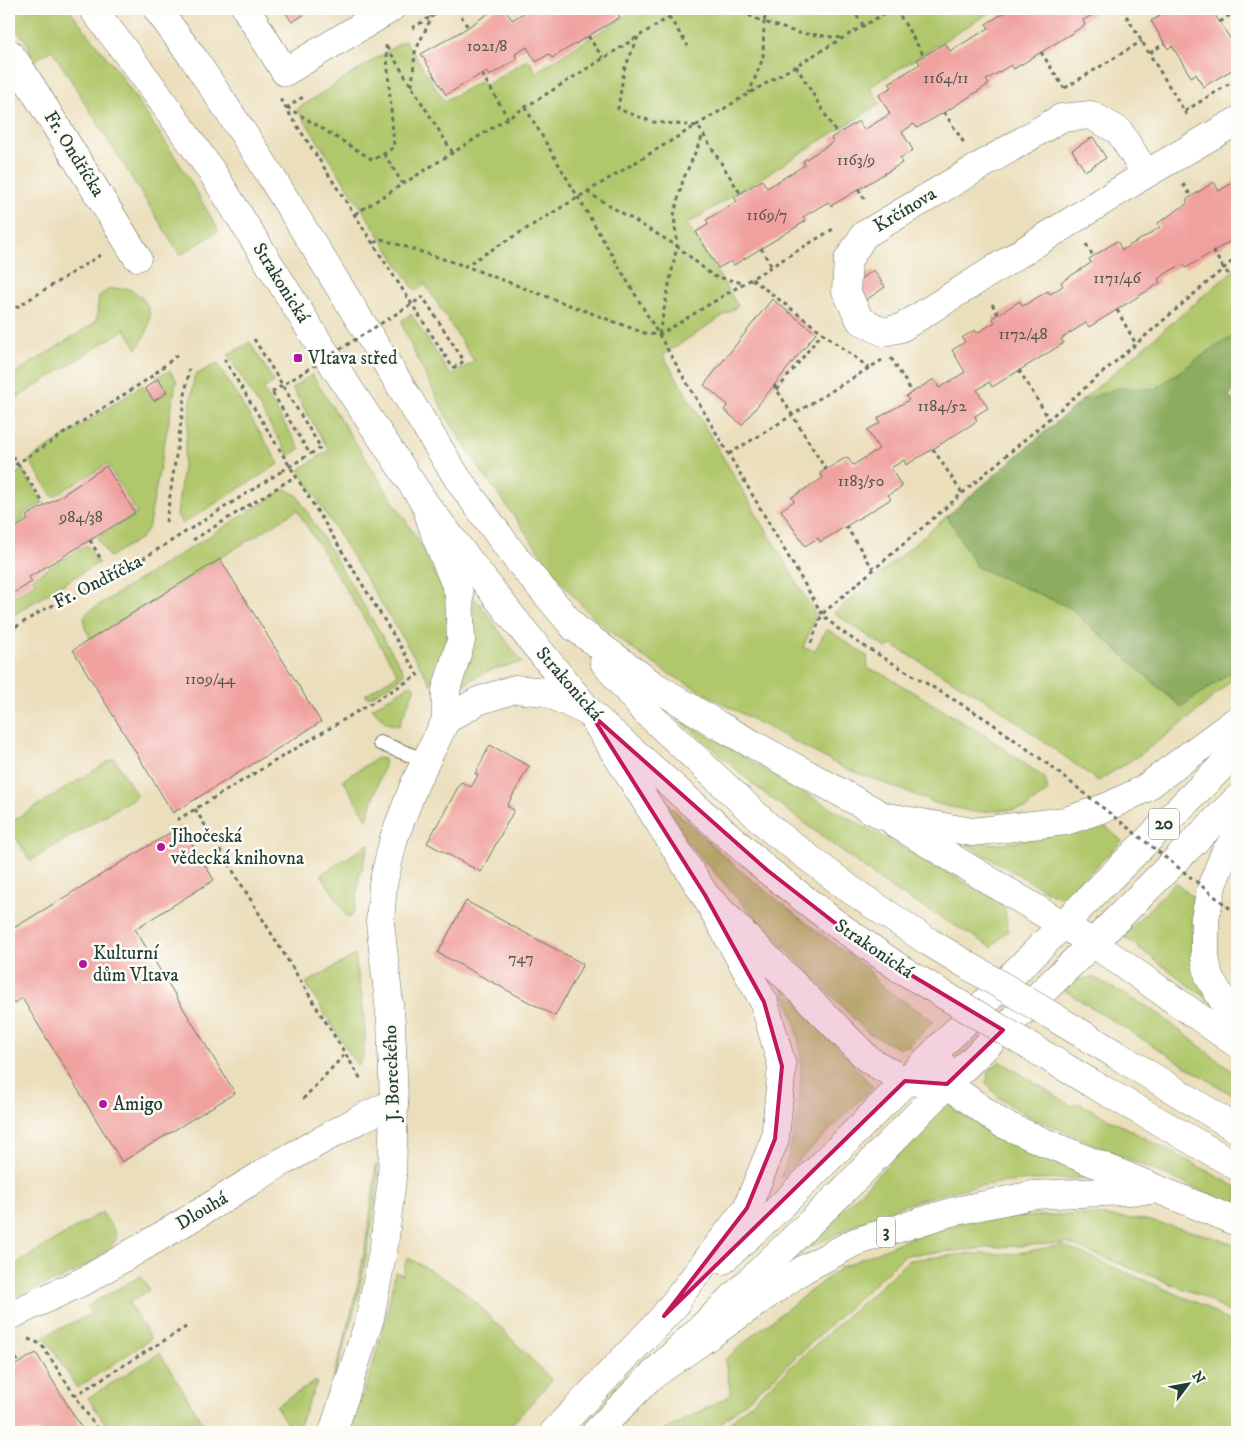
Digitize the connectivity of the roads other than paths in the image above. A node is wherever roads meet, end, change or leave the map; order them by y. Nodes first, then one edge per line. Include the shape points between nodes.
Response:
1 (93, 9) edge
2 (157, 9) edge
3 (246, 9) edge
4 (390, 9) edge
5 (9, 53) edge
6 (1237, 121) edge
7 (1146, 174) junction
8 (132, 248) road end
9 (426, 505) junction
10 (574, 626) junction
11 (590, 712) junction
12 (446, 720) junction
13 (1237, 720) edge
14 (380, 743) dead end
15 (1237, 751) edge
16 (426, 761) junction
17 (1237, 799) edge
18 (883, 816) junction
19 (1237, 836) edge
20 (705, 895) junction
21 (1061, 924) junction
22 (1093, 943) junction
23 (1237, 1024) edge
24 (1237, 1044) edge
25 (936, 1051) junction
26 (905, 1081) junction
27 (947, 1084) junction
28 (394, 1103) junction
29 (1237, 1129) edge
30 (1237, 1166) edge
31 (1161, 1189) junction
32 (1237, 1222) edge
33 (9, 1316) edge
34 (664, 1316) junction
35 (649, 1378) junction
36 (333, 1432) edge
37 (554, 1432) edge
38 (596, 1432) edge

1 - 9 main road, Strakonická via 212,172 320,345
2 - 10 main road, Strakonická via 265,165 458,479 515,557
3 - 4 main road via 285,72
5 - 8 main road, Fr. Ondříčka
6 - 7 main road, Krčínova
7 - 7 main road, Krčínova via 1119,131 1091,115 1061,118 864,235 848,260 846,291 860,320 883,332 901,328
9 - 11 main road, Strakonická
9 - 12 main road, J. Boreckého via 460,593 461,641 446,690
10 - 18 main road via 653,685 718,725
10 - 29 main road, Strakonická, bridge via 642,708 771,829 851,890 929,942
11 - 12 main road via 546,692 515,689 478,701
11 - 20 main road
11 - 30 main road, Strakonická, bridge via 768,870 835,923 901,969
12 - 16 main road, J. Boreckého
13 - 18 main road via 1144,789 1107,807 1066,821 972,832
14 - 16 lane
15 - 21 main road, 20
16 - 28 main road, J. Boreckého via 394,838 383,884 380,922 391,1022
17 - 22 main road, 20
18 - 21 main road
19 - 23 main road via 1225,853 1212,885 1205,918 1209,978
20 - 26 main road via 869,1060
20 - 34 main road via 764,1002 782,1075 775,1139 746,1208
21 - 22 main road
21 - 25 main road, 20
22 - 24 main road
22 - 27 main road, 20
25 - 26 main road
25 - 27 main road
26 - 27 main road
26 - 34 main road via 781,1206
27 - 31 main road via 1001,1123
27 - 35 main road via 846,1188
28 - 33 main road, Dlouhá via 282,1162 88,1279
28 - 36 main road, J. Boreckého via 392,1178 384,1246 370,1318
31 - 32 main road
31 - 35 main road, 3 via 1033,1195 951,1212 856,1242 804,1269
34 - 37 main road
35 - 38 main road

